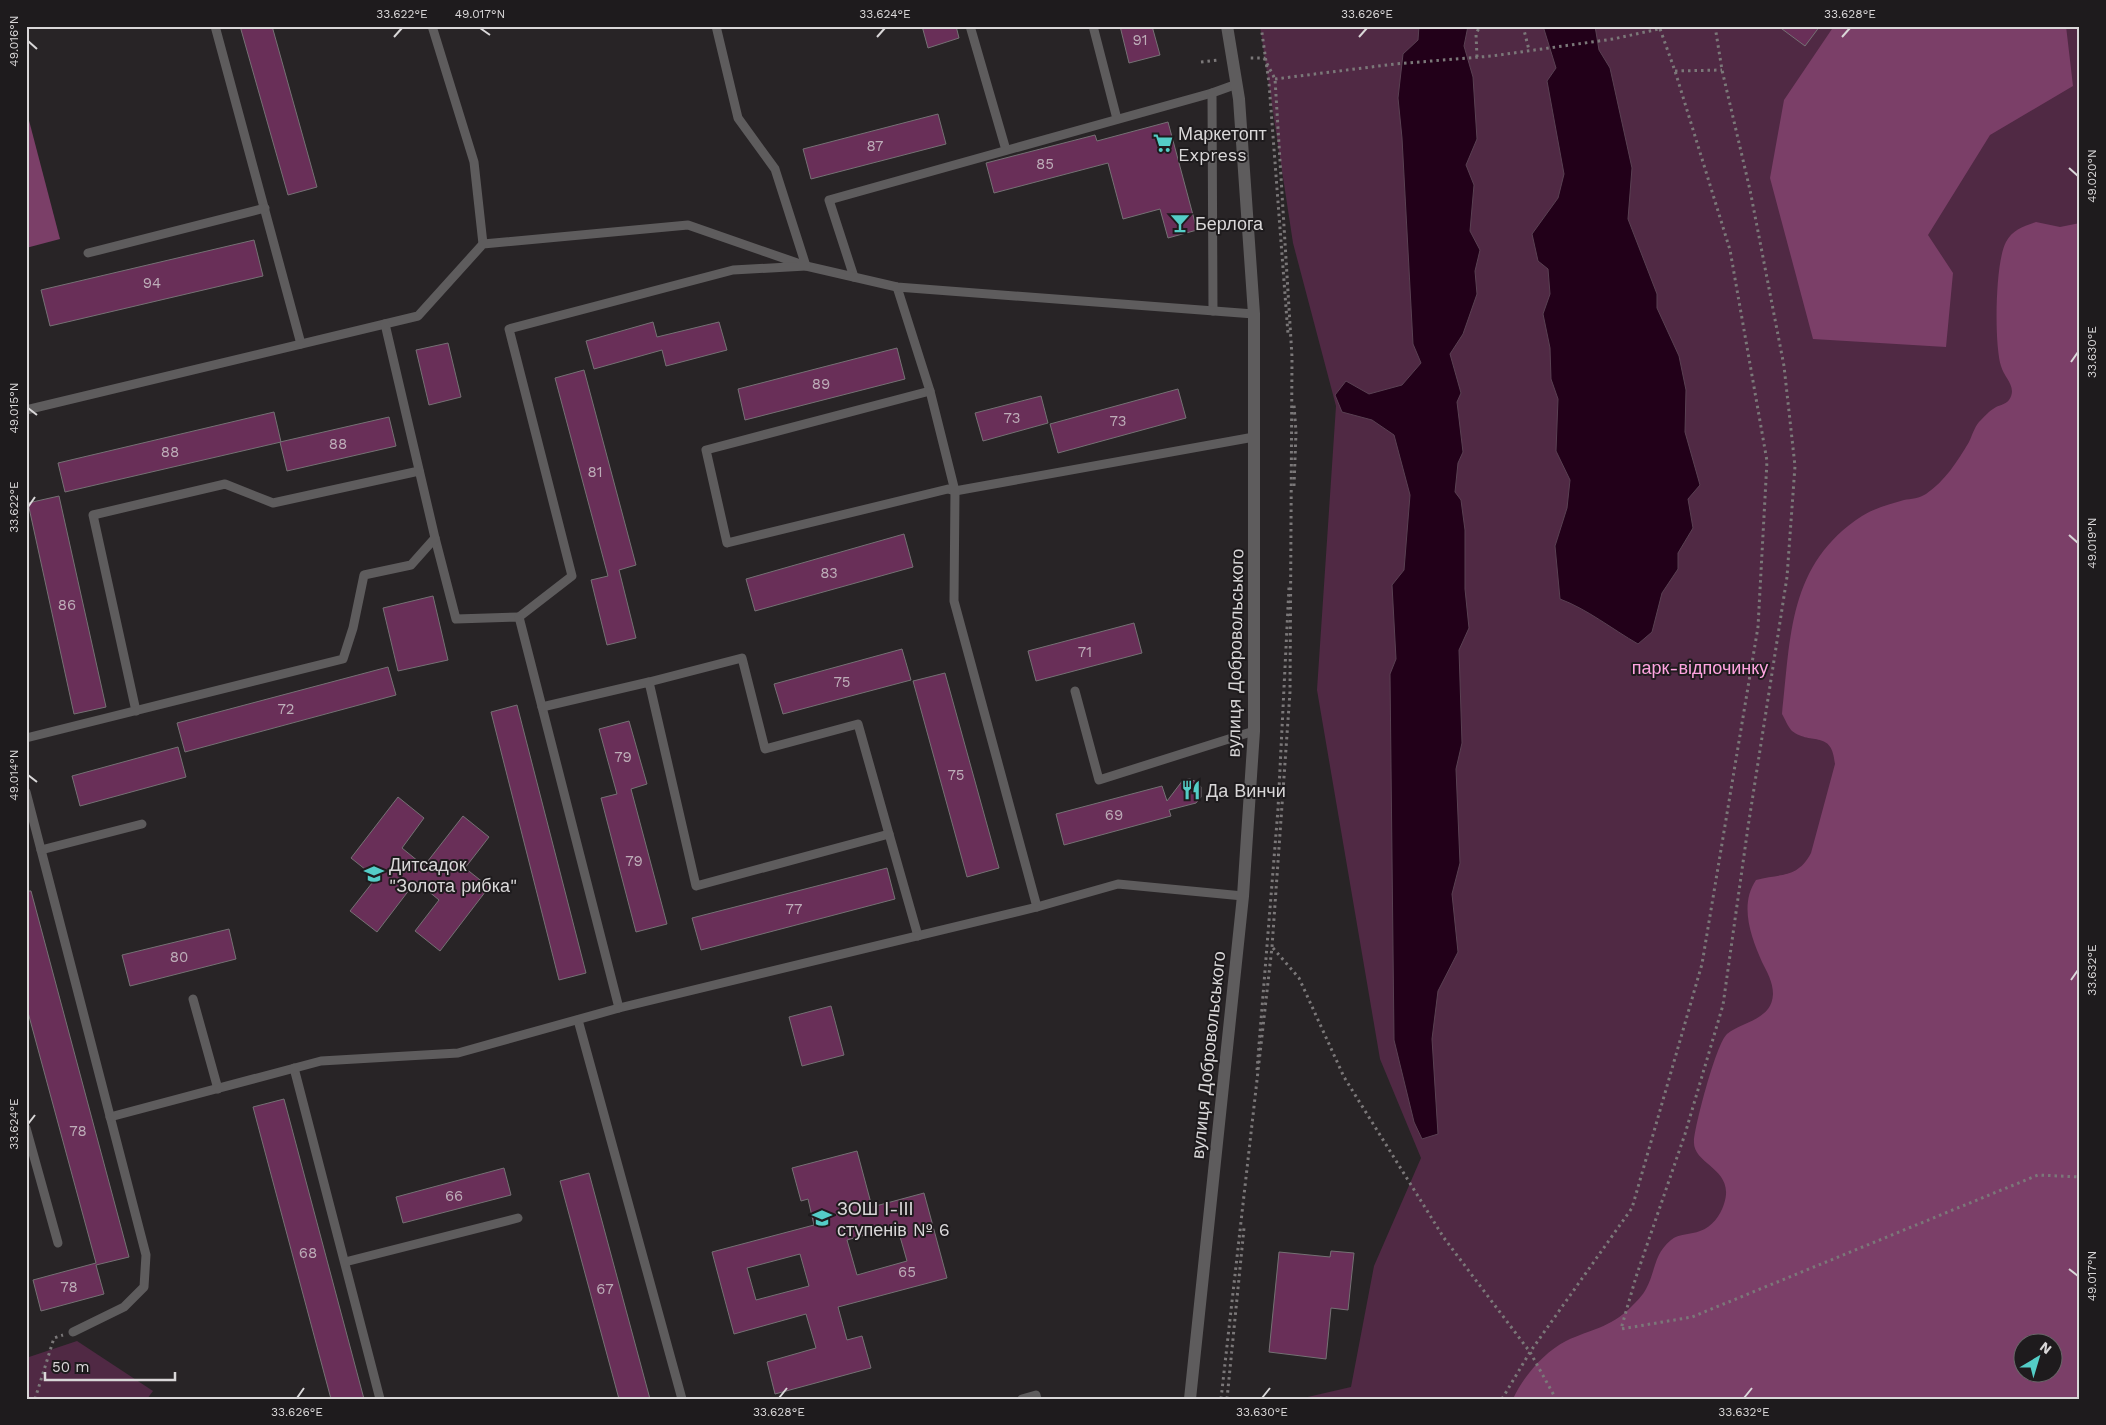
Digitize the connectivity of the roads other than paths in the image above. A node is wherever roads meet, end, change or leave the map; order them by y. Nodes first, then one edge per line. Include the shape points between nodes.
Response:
1 (216, 26) edge
2 (432, 26) edge
3 (716, 26) edge
4 (970, 26) edge
5 (1093, 26) edge
6 (1227, 26) edge
7 (1237, 84) junction
8 (1212, 93) junction
9 (1117, 119) junction
10 (1006, 150) junction
11 (265, 208) junction
12 (483, 244) junction
13 (88, 253) dead end
14 (806, 266) junction
15 (854, 277) junction
16 (897, 287) junction
17 (1213, 311) junction
18 (1254, 314) junction
19 (385, 324) junction
20 (301, 344) junction
21 (930, 391) junction
22 (26, 410) edge
23 (1254, 437) junction
24 (419, 471) junction
25 (955, 491) junction
26 (435, 538) junction
27 (519, 617) junction
28 (649, 682) junction
29 (1075, 691) dead end
30 (542, 707) junction
31 (136, 711) junction
32 (1254, 731) junction
33 (26, 738) edge
34 (26, 792) edge
35 (142, 824) dead end
36 (889, 834) junction
37 (41, 850) junction
38 (1243, 896) junction
39 (1037, 907) junction
40 (918, 936) junction
41 (193, 999) dead end
42 (619, 1008) junction
43 (578, 1020) junction
44 (294, 1068) junction
45 (218, 1089) junction
46 (110, 1117) junction
47 (26, 1128) edge
48 (518, 1218) dead end
49 (58, 1243) dead end
50 (345, 1262) junction
51 (73, 1332) road end
52 (380, 1399) edge
53 (682, 1399) edge
54 (1022, 1399) edge
55 (1037, 1399) edge
56 (1190, 1399) edge

1 - 11 lane
2 - 12 lane via 474,162
3 - 14 lane via 738,118 775,169
4 - 10 lane
5 - 9 lane
6 - 7 street, вулиця Добровольського
7 - 8 lane
7 - 18 street, вулиця Добровольського
8 - 9 lane
8 - 17 lane
9 - 10 lane
10 - 15 lane via 829,200
11 - 13 lane
11 - 20 lane
12 - 14 lane via 688,225
12 - 19 lane via 418,316
14 - 15 lane
14 - 27 lane via 733,270 509,328 572,576
15 - 16 lane
16 - 17 lane
16 - 21 lane
17 - 18 lane
18 - 23 street, вулиця Добровольського
19 - 20 lane
19 - 24 lane
20 - 22 lane
21 - 25 lane
21 - 25 lane via 706,450 727,543 948,489
23 - 25 lane
23 - 32 street, вулиця Добровольського
24 - 26 lane
24 - 31 lane via 273,503 225,484 93,515
25 - 39 lane via 954,601
26 - 27 lane via 456,619
26 - 31 lane via 411,565 364,575 343,659
27 - 30 lane
28 - 30 lane
28 - 36 lane via 742,658 764,749 858,724
28 - 36 lane via 696,886
29 - 32 lane via 1099,780
30 - 42 lane
31 - 33 lane
32 - 38 street, вулиця Добровольського
34 - 37 lane
35 - 37 lane
36 - 40 lane
37 - 46 lane
38 - 39 lane via 1118,884
38 - 56 street, вулиця Добровольського
39 - 40 lane
40 - 42 lane
41 - 45 lane
42 - 43 lane
43 - 44 lane via 458,1053 321,1061
43 - 53 lane
44 - 45 lane
44 - 50 lane
45 - 46 lane
46 - 51 lane via 146,1255 144,1286 124,1308
47 - 49 lane
48 - 50 lane
50 - 52 lane
54 - 55 lane via 1036,1395

